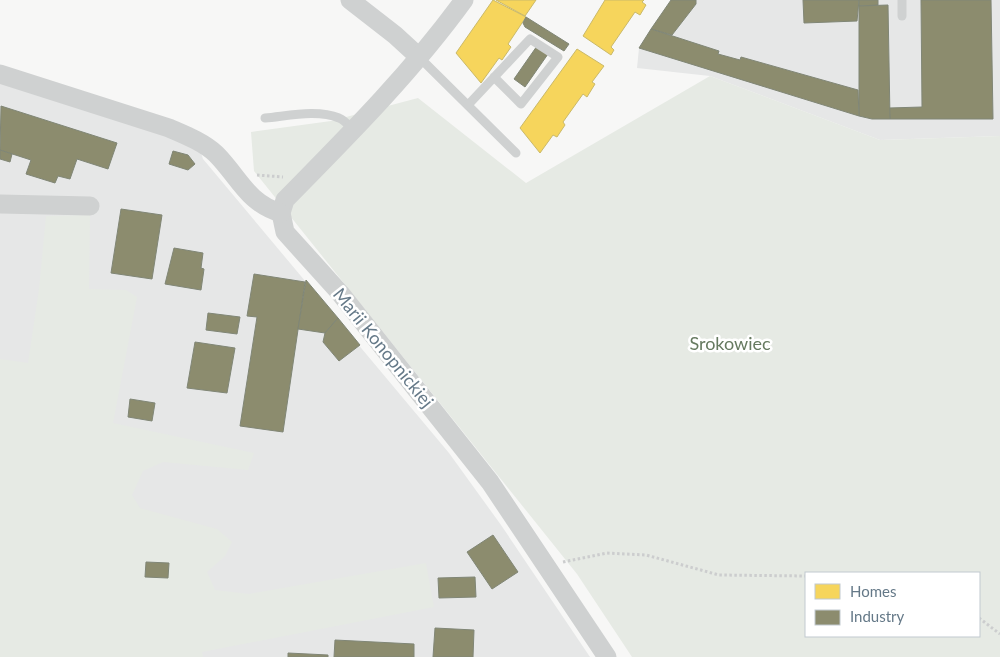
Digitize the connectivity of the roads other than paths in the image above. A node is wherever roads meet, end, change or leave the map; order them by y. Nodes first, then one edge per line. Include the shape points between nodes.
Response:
1 (350, 0) edge
2 (464, 0) edge
3 (902, 0) edge
4 (902, 16) dead end
5 (419, 57) junction
6 (0, 74) edge
7 (494, 78) junction
8 (468, 105) junction
9 (265, 118) dead end
10 (354, 131) junction
11 (516, 153) dead end
12 (0, 204) edge
13 (90, 206) dead end
14 (280, 213) junction
15 (607, 657) edge

1 - 5 street
2 - 5 street
3 - 4 lane
5 - 8 lane
5 - 10 street
6 - 14 street via 169,128 196,140 216,154 264,208
7 - 7 lane via 530,39 558,56 521,104
7 - 8 lane
8 - 11 lane
9 - 10 lane via 316,114 341,118
10 - 14 street via 285,200
12 - 13 street
14 - 15 street, Marii Konopnickiej via 285,232 340,293 490,482

